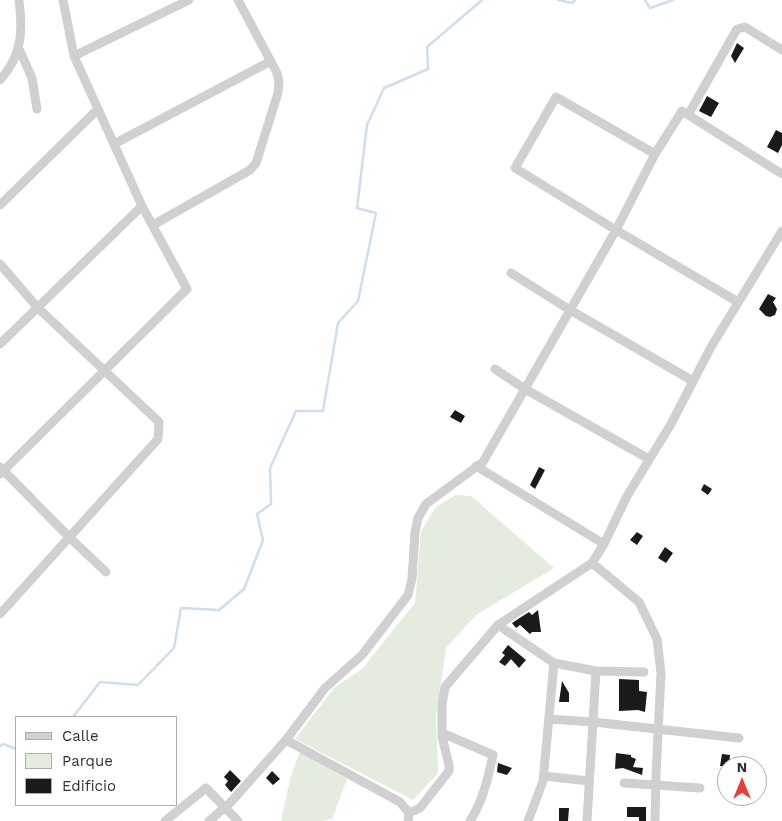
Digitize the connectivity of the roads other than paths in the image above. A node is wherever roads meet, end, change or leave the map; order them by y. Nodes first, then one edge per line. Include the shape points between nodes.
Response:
1 (19, 0) edge
2 (63, 0) edge
3 (189, 0) edge
4 (238, 0) edge
5 (19, 48) junction
6 (782, 50) edge
7 (74, 56) junction
8 (271, 61) junction
9 (0, 80) edge
10 (98, 108) junction
11 (37, 109) dead end
12 (688, 115) junction
13 (114, 144) junction
14 (655, 154) junction
15 (782, 174) edge
16 (0, 205) edge
17 (142, 206) junction
18 (153, 225) junction
19 (616, 230) junction
20 (782, 230) edge
21 (0, 264) edge
22 (511, 273) dead end
23 (738, 302) junction
24 (38, 308) junction
25 (570, 310) junction
26 (0, 344) edge
27 (494, 369) dead end
28 (105, 371) junction
29 (694, 381) junction
30 (525, 389) junction
31 (649, 459) junction
32 (476, 466) junction
33 (1, 470) edge
34 (70, 538) junction
35 (604, 544) junction
36 (592, 562) junction
37 (106, 572) dead end
38 (0, 614) edge
39 (498, 625) junction
40 (554, 662) junction
41 (596, 671) junction
42 (644, 672) dead end
43 (549, 719) junction
44 (593, 722) junction
45 (659, 729) junction
46 (442, 733) junction
47 (740, 738) dead end
48 (286, 740) junction
49 (544, 776) junction
50 (589, 781) junction
51 (624, 783) dead end
52 (655, 786) junction
53 (700, 788) dead end
54 (225, 806) junction
55 (408, 817) edge
56 (165, 821) edge
57 (209, 821) edge
58 (238, 821) edge
59 (470, 821) edge
60 (528, 821) edge
61 (587, 821) edge
62 (655, 821) edge

1 - 5 street via 22,20
2 - 7 street
3 - 7 street
4 - 8 street
5 - 9 street via 10,69
5 - 11 street via 32,78
6 - 12 street via 745,27 737,29
7 - 10 street
8 - 13 street
8 - 18 street via 279,81 278,93 256,163 250,170
10 - 13 street
10 - 16 street
12 - 14 street via 682,111
12 - 15 street
13 - 17 street
14 - 19 street
14 - 19 street via 556,97 515,168
17 - 18 street
17 - 24 street
18 - 28 street via 187,289
19 - 23 street
19 - 25 street
20 - 23 street
21 - 24 street
22 - 25 street
23 - 29 street
24 - 26 street
24 - 28 street
25 - 29 street
25 - 30 street
27 - 30 street
28 - 33 street
28 - 34 street via 159,422 158,439
29 - 31 street
30 - 31 street
30 - 32 street via 482,462
31 - 35 street
32 - 35 street
32 - 48 street via 426,504 418,518 408,595 362,655 325,688
33 - 34 street
34 - 37 street
34 - 38 street
35 - 36 street
36 - 39 street
36 - 45 street via 639,602 657,639 661,673
39 - 40 street
39 - 46 street via 445,687
40 - 41 street
40 - 43 street
41 - 42 street
41 - 44 street
43 - 44 street
43 - 49 street
44 - 45 street
44 - 50 street
45 - 47 street
45 - 52 street
46 - 55 street via 448,771 420,808
46 - 59 street via 493,755 488,780
48 - 54 street
48 - 55 street via 400,802
49 - 50 street
49 - 60 street
50 - 61 street
51 - 52 street
52 - 53 street
52 - 62 street
54 - 56 street via 206,788
54 - 57 street
54 - 58 street

